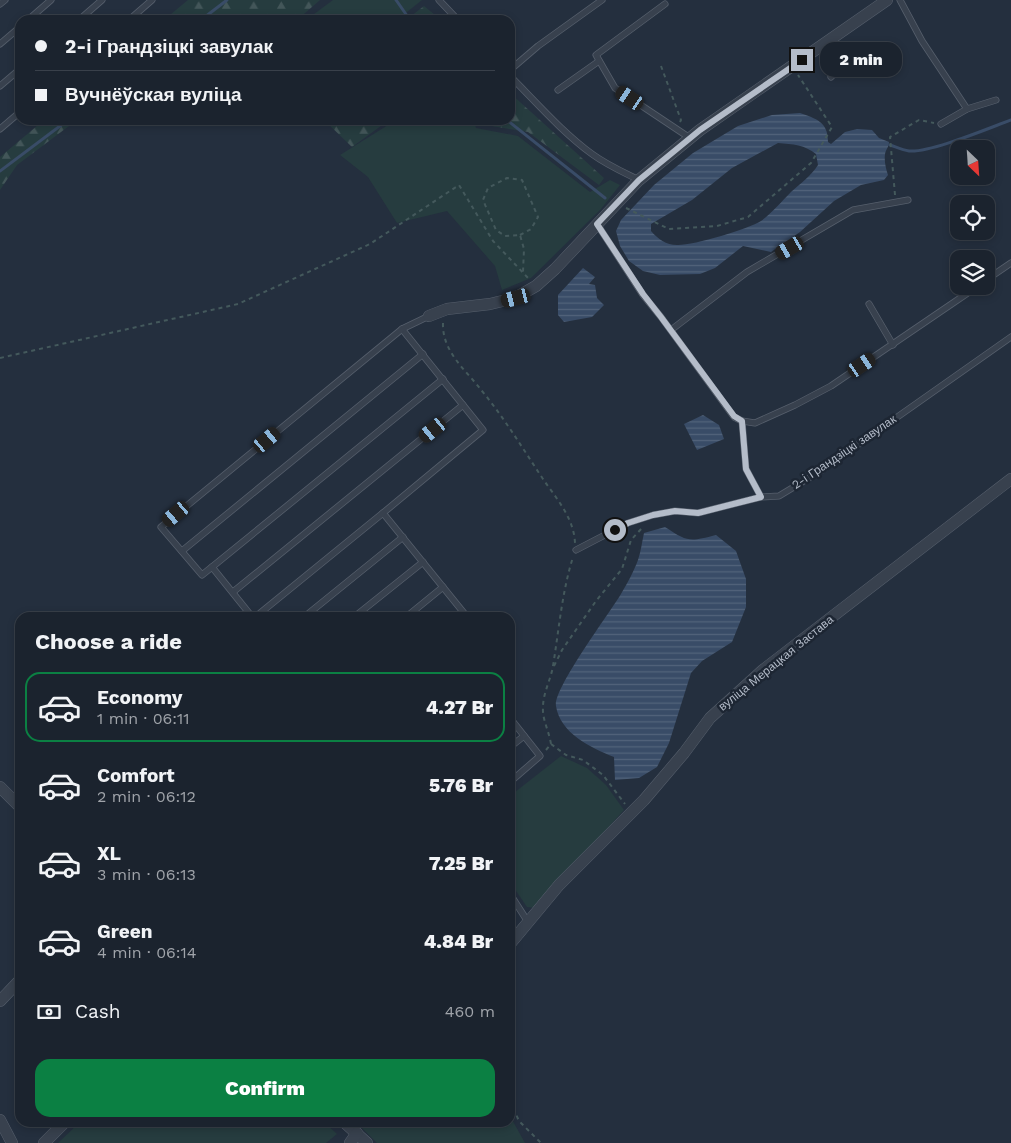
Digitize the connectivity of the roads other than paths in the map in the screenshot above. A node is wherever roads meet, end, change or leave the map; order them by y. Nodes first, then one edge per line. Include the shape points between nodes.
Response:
1 (5, 0) edge
2 (52, 0) edge
3 (102, 0) edge
4 (152, 0) edge
5 (439, 0) edge
6 (602, 0) edge
7 (887, 0) edge
8 (900, 0) edge
9 (0, 4) edge
10 (665, 4) dead end
11 (34, 15) edge
12 (85, 15) edge
13 (135, 15) edge
14 (453, 15) edge
15 (15, 31) edge
16 (0, 44) edge
17 (822, 46) junction
18 (599, 61) junction
19 (515, 66) edge
20 (15, 74) edge
21 (831, 77) dead end
22 (515, 81) edge
23 (0, 86) edge
24 (558, 90) dead end
25 (996, 100) dead end
26 (968, 109) junction
27 (15, 116) edge
28 (941, 124) road end
29 (0, 129) edge
30 (690, 138) junction
31 (639, 180) junction
32 (908, 200) dead end
33 (597, 224) junction
34 (1011, 263) edge
35 (995, 274) edge
36 (965, 295) edge
37 (869, 304) dead end
38 (429, 316) joint
39 (402, 329) junction
40 (671, 330) junction
41 (1011, 337) edge
42 (893, 344) junction
43 (423, 354) junction
44 (443, 380) junction
45 (463, 406) junction
46 (742, 421) junction
47 (1011, 479) edge
48 (761, 497) junction
49 (382, 512) junction
50 (403, 537) junction
51 (576, 550) road end
52 (182, 551) junction
53 (423, 562) junction
54 (212, 567) junction
55 (443, 587) junction
56 (233, 592) junction
57 (248, 612) edge
58 (260, 612) edge
59 (310, 612) edge
60 (360, 612) edge
61 (412, 612) edge
62 (464, 612) edge
63 (515, 724) edge
64 (524, 736) junction
65 (515, 743) edge
66 (515, 778) edge
67 (0, 787) edge
68 (15, 802) edge
69 (515, 902) edge
70 (528, 922) junction
71 (515, 938) edge
72 (15, 985) edge
73 (0, 1001) edge
74 (0, 1120) edge
75 (60, 1127) edge
76 (350, 1127) edge
77 (357, 1133) junction
78 (12, 1143) edge
79 (44, 1143) edge
80 (350, 1143) edge
81 (367, 1143) edge

1 - 9 lane
2 - 11 lane
3 - 12 lane
4 - 13 lane
5 - 14 lane
6 - 19 lane
7 - 17 street
8 - 26 lane via 922,41
10 - 18 lane via 596,55
15 - 16 lane
17 - 21 lane via 839,70
17 - 30 street
18 - 24 lane
18 - 30 lane via 614,88
20 - 23 lane
22 - 31 lane via 590,153
25 - 26 lane
26 - 28 lane
27 - 29 lane
30 - 31 street
31 - 33 street
32 - 40 lane via 853,210 747,272
33 - 38 street via 555,269 516,298 447,309
33 - 40 lane via 628,274
34 - 35 lane
36 - 42 lane
37 - 42 lane
38 - 39 lane
39 - 43 lane
39 - 52 lane via 162,527
40 - 46 lane via 734,416
41 - 48 lane, 2-і Грандзіцкі завулак via 822,470 779,496
42 - 46 lane via 831,386 802,401 755,423
43 - 44 lane
43 - 52 lane
44 - 45 lane
44 - 54 lane
45 - 49 lane via 483,430
45 - 56 lane
46 - 48 lane via 746,469
47 - 70 street, вуліца Мерацкая Застава via 727,701 631,814 559,885
48 - 51 lane, 2-і Грандзіцкі завулак via 698,513 675,511 653,515 628,523
49 - 50 lane
49 - 58 lane
50 - 53 lane
50 - 59 lane
52 - 54 lane via 202,575
53 - 55 lane
53 - 60 lane
54 - 56 lane
55 - 61 lane
55 - 62 lane
56 - 57 lane
63 - 64 lane
64 - 65 lane
64 - 66 lane via 540,756
67 - 68 street
69 - 70 lane
70 - 71 street, вуліца Мерацкая Застава
72 - 73 street
74 - 78 street
75 - 79 street
76 - 77 street
77 - 80 street
77 - 81 street

